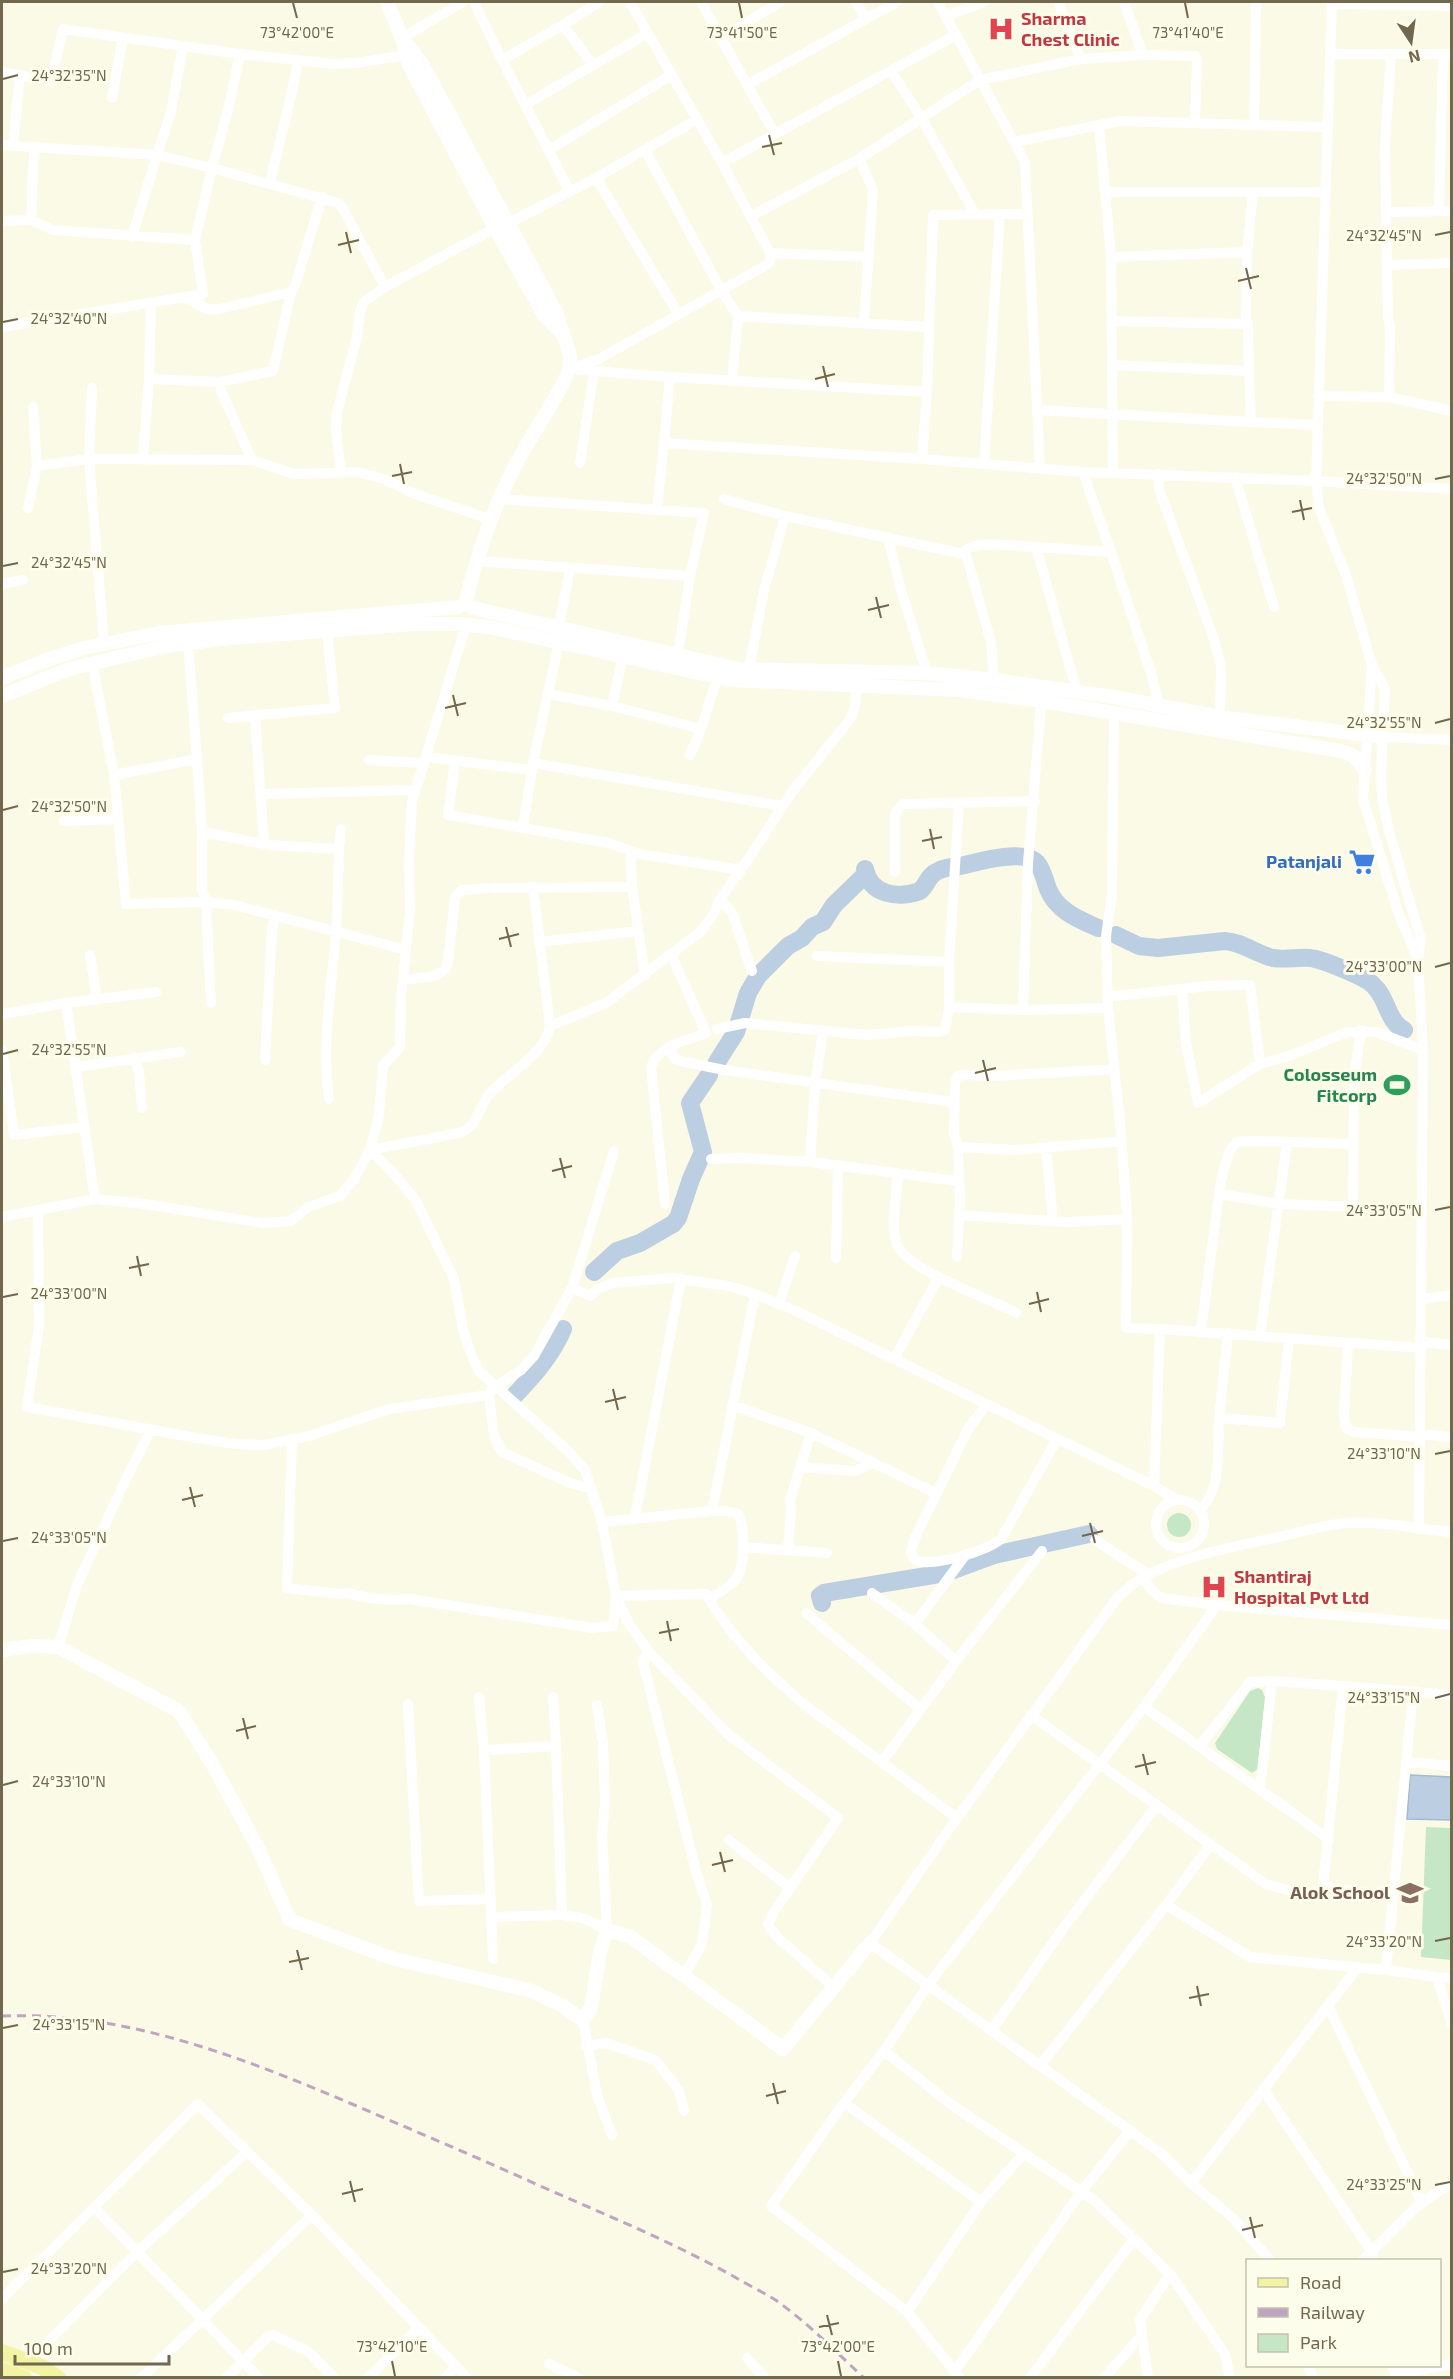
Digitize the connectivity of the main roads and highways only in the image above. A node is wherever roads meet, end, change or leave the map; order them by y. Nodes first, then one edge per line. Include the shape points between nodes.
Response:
1 (2, 2352) edge
2 (2, 2370) edge
3 (26, 2370) edge
4 (58, 2378) edge

1 - 3 main road
2 - 3 main road
3 - 4 main road

